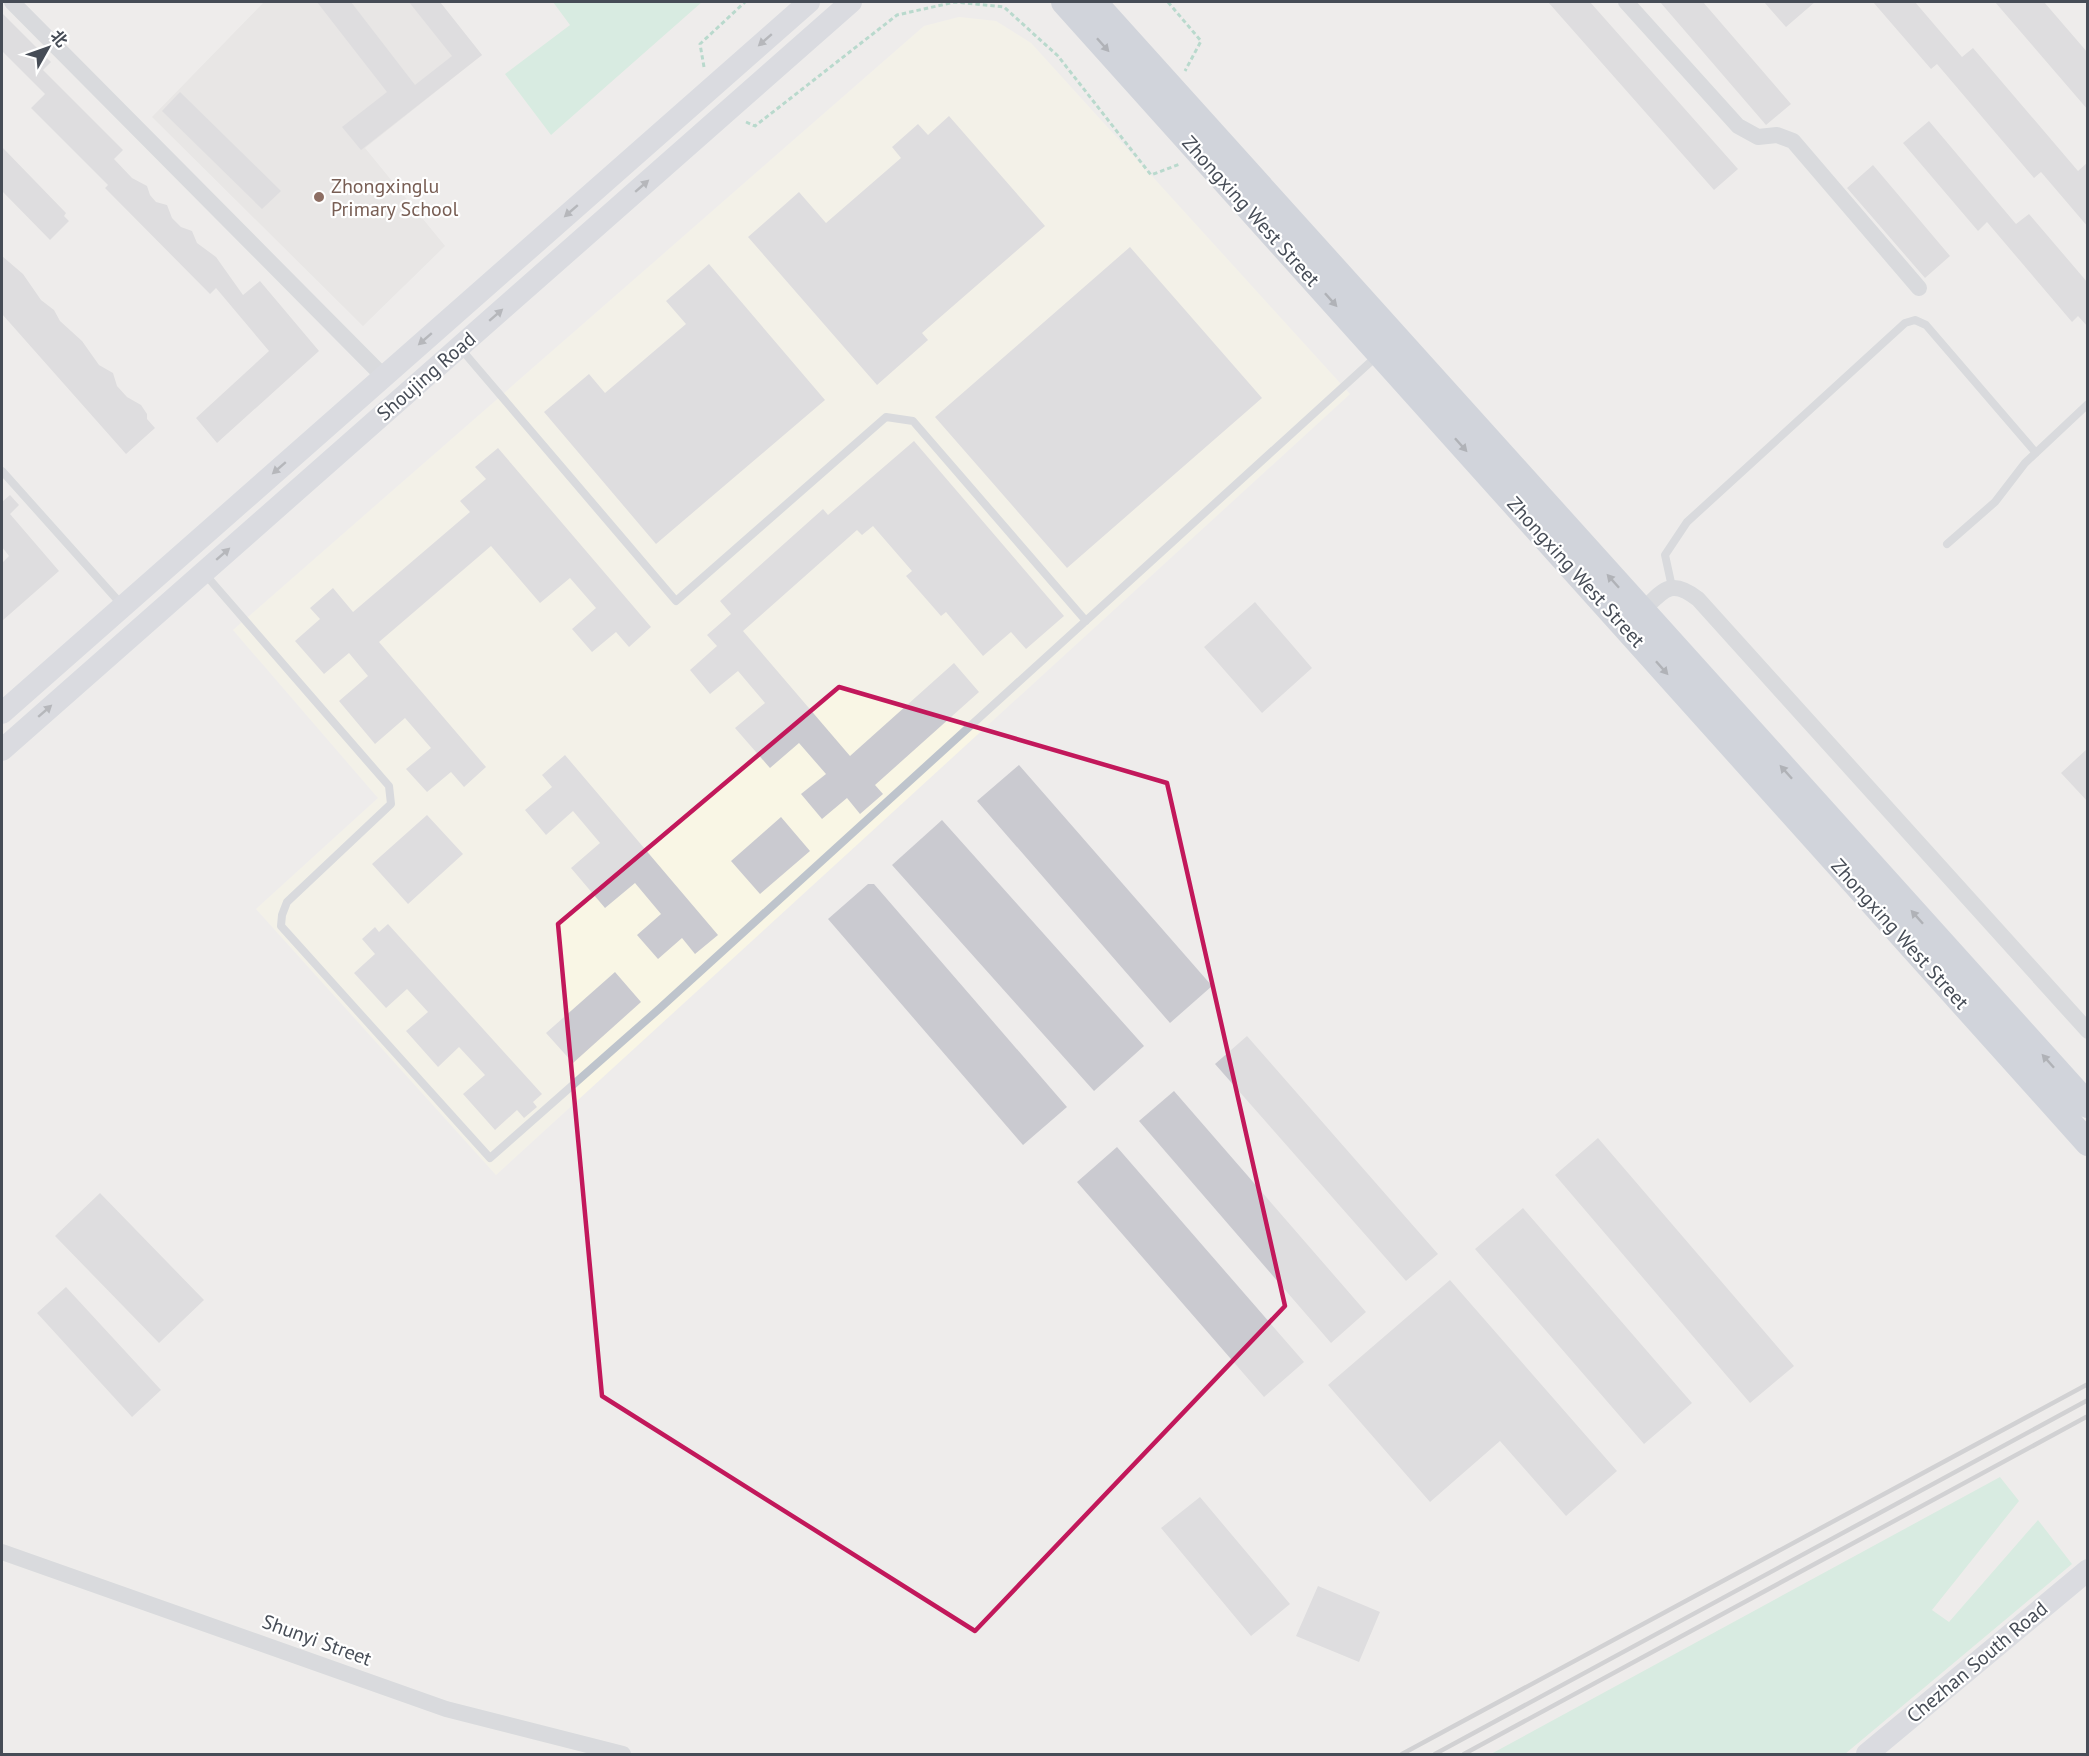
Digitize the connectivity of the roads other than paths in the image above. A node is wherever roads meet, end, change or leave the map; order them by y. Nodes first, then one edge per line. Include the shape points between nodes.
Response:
1 (12, 2) edge
2 (809, 2) edge
3 (851, 2) edge
4 (1064, 2) edge
5 (1094, 2) edge
6 (1626, 2) edge
7 (1919, 288) dead end
8 (459, 347) junction
9 (1380, 354) junction
10 (383, 376) junction
11 (2088, 405) edge
12 (2036, 453) junction
13 (2, 471) edge
14 (1947, 544) dead end
15 (203, 572) junction
16 (1672, 586) junction
17 (123, 606) junction
18 (1641, 612) junction
19 (1086, 621) junction
20 (2, 712) edge
21 (2, 750) edge
22 (2088, 1031) edge
23 (2088, 1105) edge
24 (2088, 1143) edge
25 (2, 1552) edge
26 (2088, 1570) edge
27 (623, 1755) edge
28 (1867, 1755) edge

1 - 10 street
2 -> 10 main road, Shoujing Road
8 -> 3 main road, Shoujing Road
4 -> 9 main road, Zhongxing West Street
18 -> 5 main road, Zhongxing West Street
6 - 7 street via 1738,126 1758,137 1777,135 1794,141
15 -> 8 main road, Shoujing Road
8 - 19 lane via 676,601 886,417 913,421
9 - 19 lane
9 -> 24 main road, Zhongxing West Street
10 -> 17 main road, Shoujing Road
11 - 12 lane
12 - 14 lane via 1995,502
12 - 16 lane via 1926,325 1915,320 1905,323 1687,522 1665,555
13 - 17 lane
15 - 19 lane via 389,786 391,794 391,804 287,902 281,926 490,1158
21 -> 15 main road, Shoujing Road
16 - 18 street
16 - 22 street via 1680,586 1698,599
17 - 20 main road, Shoujing Road
23 -> 18 main road, Zhongxing West Street
25 - 27 street, Shunyi Street via 447,1709
26 - 28 main road, Chezhan South Road

